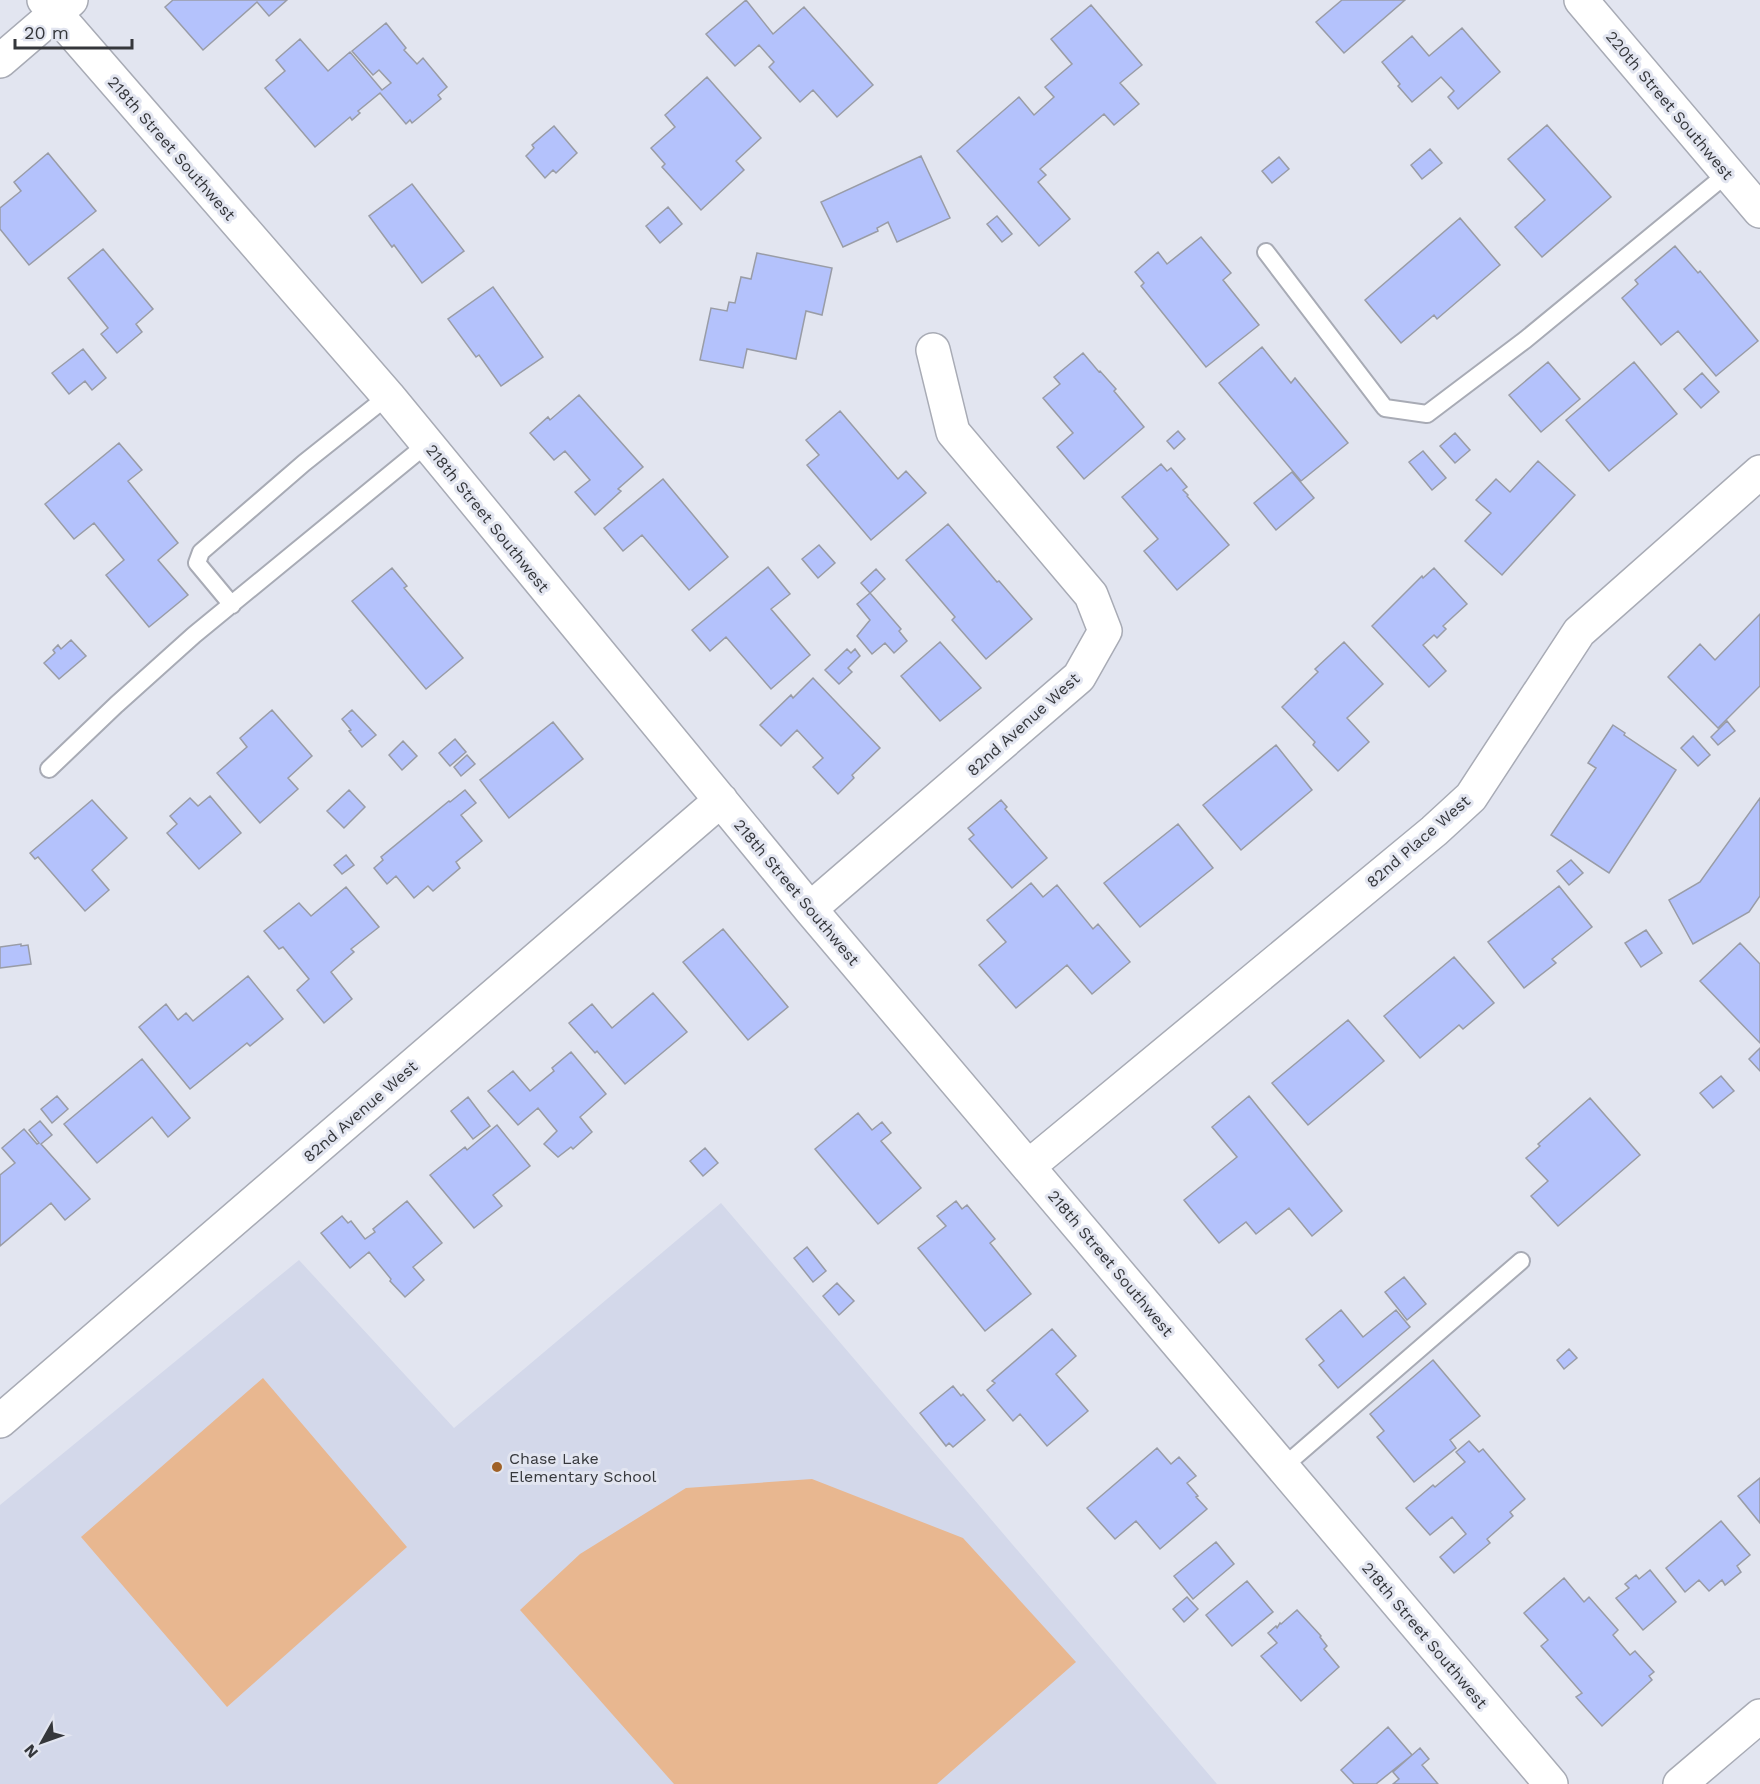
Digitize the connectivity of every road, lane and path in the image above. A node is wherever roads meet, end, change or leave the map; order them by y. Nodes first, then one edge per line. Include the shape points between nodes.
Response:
1 (1581, 0) edge
2 (57, 4) edge
3 (0, 61) edge
4 (1728, 173) junction
5 (1760, 211) edge
6 (1266, 252) dead end
7 (933, 350) dead end
8 (388, 396) junction
9 (427, 444) junction
10 (1760, 472) edge
11 (232, 605) junction
12 (49, 769) dead end
13 (721, 800) junction
14 (810, 909) junction
15 (1029, 1166) junction
16 (1521, 1261) dead end
17 (0, 1421) edge
18 (1283, 1467) junction
19 (1760, 1716) edge
20 (1551, 1784) edge
21 (1680, 1784) edge

1 - 4 street, 220th Street Southwest
2 - 3 street
2 - 8 street, 218th Street Southwest
4 - 5 street, 220th Street Southwest
4 - 6 lane via 1525,340 1426,414 1386,408
7 - 14 street, 82nd Avenue West via 953,432 1091,595 1105,631 1079,677
8 - 9 street, 218th Street Southwest
8 - 11 lane via 201,552 197,563
9 - 11 lane
9 - 13 street, 218th Street Southwest
10 - 15 street, 82nd Place West via 1579,632 1471,797
11 - 12 lane via 194,635
13 - 14 street, 218th Street Southwest
13 - 17 street, 82nd Avenue West
14 - 15 street, 218th Street Southwest
15 - 18 street, 218th Street Southwest
16 - 18 lane
18 - 20 street, 218th Street Southwest
19 - 21 street

